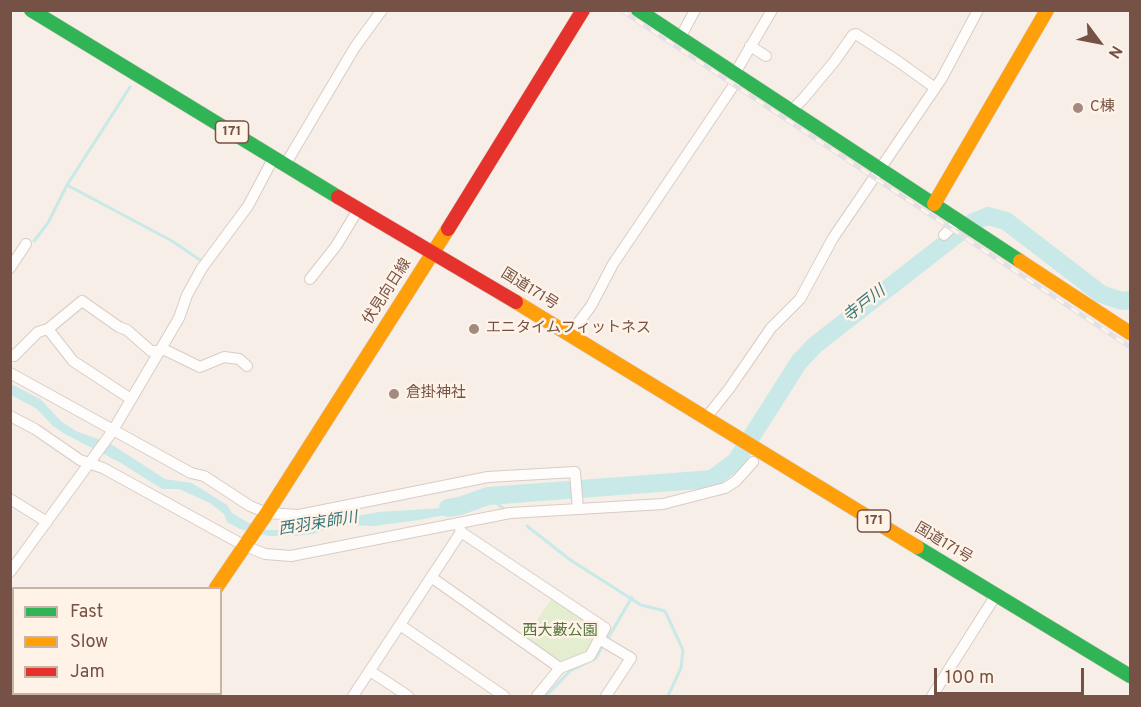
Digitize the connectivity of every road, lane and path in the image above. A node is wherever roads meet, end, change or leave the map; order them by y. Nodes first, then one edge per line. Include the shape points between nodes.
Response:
1 (31, 10) edge
2 (382, 10) edge
3 (583, 10) edge
4 (638, 10) edge
5 (695, 10) edge
6 (772, 10) edge
7 (978, 10) edge
8 (1047, 10) edge
9 (680, 38) junction
10 (750, 46) junction
11 (765, 56) dead end
12 (737, 75) junction
13 (935, 88) junction
14 (791, 111) junction
15 (280, 161) junction
16 (881, 170) junction
17 (934, 204) junction
18 (358, 210) junction
19 (965, 224) junction
20 (944, 235) dead end
21 (26, 244) dead end
22 (433, 254) junction
23 (10, 268) edge
24 (310, 279) dead end
25 (48, 329) junction
26 (1131, 333) edge
27 (569, 335) junction
28 (158, 351) junction
29 (10, 354) edge
30 (247, 366) dead end
31 (10, 374) edge
32 (131, 399) junction
33 (10, 416) edge
34 (705, 419) junction
35 (113, 432) junction
36 (92, 462) junction
37 (753, 462) dead end
38 (10, 499) edge
39 (578, 509) junction
40 (267, 513) junction
41 (47, 522) junction
42 (459, 527) junction
43 (245, 546) junction
44 (10, 572) edge
45 (431, 577) junction
46 (217, 587) edge
47 (996, 595) junction
48 (400, 625) junction
49 (599, 639) junction
50 (560, 668) junction
51 (370, 671) junction
52 (1130, 674) edge
53 (353, 696) edge
54 (408, 696) edge
55 (504, 696) edge
56 (537, 696) edge
57 (606, 696) edge
58 (932, 696) edge

1 - 15 main road, 国道171号 / 171
2 - 15 street
3 - 22 main road, 伏見向日線
4 - 9 main road
5 - 9 street
6 - 10 street
7 - 13 street
8 - 17 main road
9 - 12 main road
10 - 11 street
10 - 12 street
12 - 14 main road
12 - 27 street
13 - 14 street via 856,34
13 - 16 street
14 - 16 main road
15 - 18 main road, 国道171号 / 171
15 - 28 street via 202,268 179,318
16 - 17 main road
16 - 34 street via 833,238 800,299 771,328
17 - 19 main road
18 - 22 main road, 国道171号 / 171
18 - 24 street
19 - 20 street
19 - 26 main road
21 - 23 street
22 - 27 main road, 国道171号 / 171
22 - 40 main road, 伏見向日線
25 - 28 street via 82,301 151,351
25 - 29 street via 38,332 14,356
25 - 32 street via 73,362
27 - 34 main road, 国道171号 / 171
28 - 30 street via 163,349 200,368 224,357 239,359
28 - 32 street
31 - 35 street
32 - 35 street
33 - 36 street via 80,460
34 - 47 main road, 国道171号 / 171
35 - 36 street
35 - 40 street via 190,473 204,476
36 - 41 street
36 - 43 street
37 - 39 street via 736,481 713,492 663,504
38 - 41 street
39 - 40 street via 574,472 488,477 299,514
39 - 42 street via 510,513
40 - 43 main road, 伏見向日線
41 - 44 street
42 - 43 street via 291,556 265,554
42 - 45 street
42 - 49 street via 605,628
43 - 46 main road, 伏見向日線
45 - 48 street
45 - 50 street
47 - 52 main road, 国道171号 / 171
47 - 58 street
48 - 51 street
48 - 55 street
49 - 50 street via 590,656
49 - 57 street via 631,658
50 - 56 street
51 - 53 street
51 - 54 street

